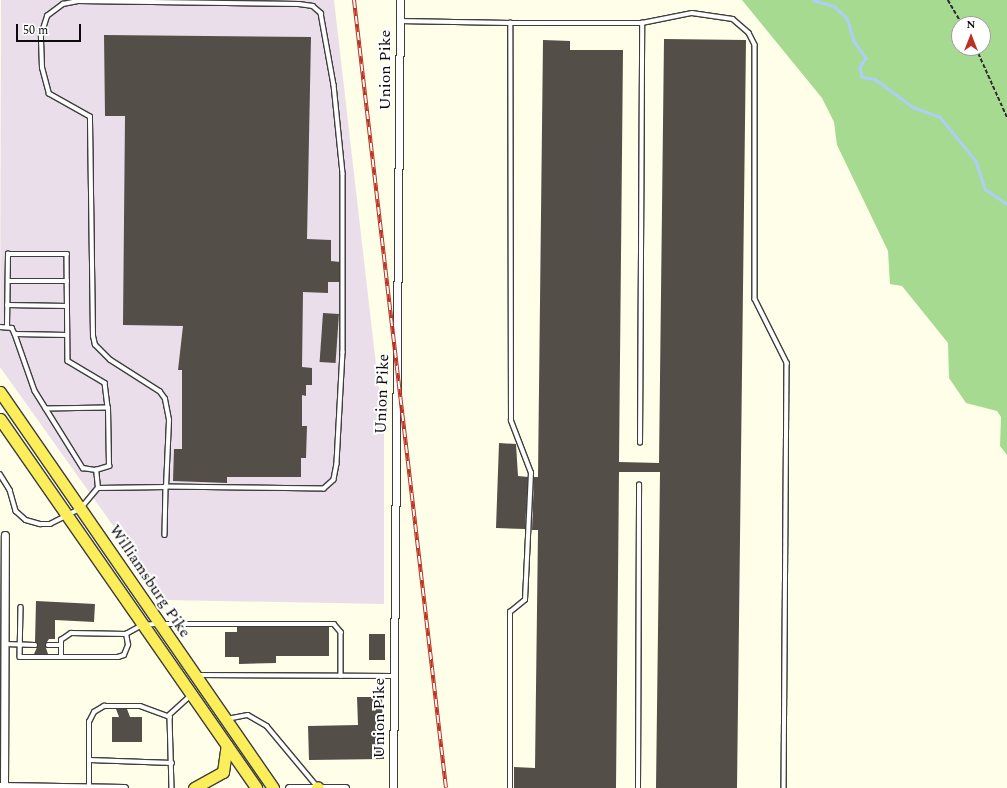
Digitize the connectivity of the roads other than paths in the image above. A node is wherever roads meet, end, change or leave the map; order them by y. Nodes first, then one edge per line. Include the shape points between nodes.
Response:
1 (400, 0) edge
2 (400, 21) junction
3 (510, 23) junction
4 (642, 23) junction
5 (8, 281) junction
6 (67, 281) junction
7 (7, 305) junction
8 (67, 306) junction
9 (7, 326) junction
10 (0, 327) edge
11 (16, 334) junction
12 (67, 335) junction
13 (0, 392) edge
14 (108, 408) junction
15 (46, 409) junction
16 (0, 419) edge
17 (640, 443) dead end
18 (96, 470) junction
19 (0, 474) edge
20 (639, 485) dead end
21 (166, 487) junction
22 (98, 488) junction
23 (81, 508) junction
24 (68, 516) junction
25 (5, 535) dead end
26 (165, 535) dead end
27 (21, 607) dead end
28 (160, 624) junction
29 (142, 625) junction
30 (126, 634) junction
31 (5, 644) junction
32 (20, 644) junction
33 (61, 644) junction
34 (35, 645) dead end
35 (48, 645) dead end
36 (61, 657) junction
37 (196, 675) junction
38 (341, 676) junction
39 (393, 676) junction
40 (191, 695) junction
41 (168, 716) junction
42 (227, 720) junction
43 (227, 744) junction
44 (90, 760) junction
45 (172, 763) junction
46 (2, 787) edge
47 (89, 788) edge
48 (124, 788) edge
49 (172, 788) edge
50 (194, 788) edge
51 (256, 788) edge
52 (273, 788) edge
53 (289, 788) edge
54 (317, 788) edge
55 (345, 788) edge
56 (393, 788) edge
57 (510, 788) edge
58 (638, 788) edge
59 (784, 788) edge

1 - 2 street, Union Pike
2 - 3 lane
2 - 39 street, Union Pike
3 - 4 lane
3 - 57 lane via 511,421 531,473 525,600 510,612
4 - 17 lane
4 - 59 lane via 692,13 733,19 749,34 755,45 755,299 787,363
5 - 6 lane
5 - 6 lane via 8,254 67,254
5 - 7 lane
6 - 8 lane
7 - 8 lane
7 - 9 lane
8 - 12 lane
9 - 10 lane
9 - 11 lane
11 - 12 lane
11 - 15 lane via 35,391
12 - 14 lane via 68,361 105,383
13 - 23 main road, Williamsburg Pike
14 - 15 lane
14 - 18 lane via 109,466
15 - 18 lane via 83,468
16 - 24 main road, Williamsburg Pike
18 - 22 lane
19 - 24 lane via 10,490 16,511 26,520 50,524
20 - 58 lane
21 - 21 lane via 324,489 334,480 343,352 343,174 327,35 321,13 313,6 78,1 53,9 44,25 42,68 49,94 84,111 92,128 95,345 110,360 160,392 165,399 169,420
21 - 22 lane
21 - 26 lane
22 - 23 lane
23 - 24 lane
23 - 28 main road, Williamsburg Pike
24 - 29 main road, Williamsburg Pike
25 - 31 street
27 - 32 lane
28 - 29 lane
28 - 37 main road, Williamsburg Pike
28 - 38 lane via 334,624 341,632
29 - 30 lane
29 - 40 main road, Williamsburg Pike
30 - 33 lane via 71,633 64,636
30 - 36 lane via 128,645 124,654 118,657
31 - 32 lane
31 - 46 street
32 - 34 lane
32 - 36 lane via 20,657
33 - 35 lane
33 - 36 lane
37 - 38 lane
37 - 42 main road, Williamsburg Pike
38 - 39 lane
39 - 56 street, Union Pike
40 - 41 lane
40 - 43 main road, Williamsburg Pike
41 - 44 lane via 140,706 104,706 94,712 89,722
41 - 45 lane
42 - 52 main road, Williamsburg Pike
42 - 54 lane via 248,715 267,726
43 - 50 main road via 223,772
43 - 51 main road, Williamsburg Pike
44 - 45 lane
44 - 47 lane
45 - 49 lane
46 - 47 street
47 - 48 street
53 - 54 street
54 - 55 street

